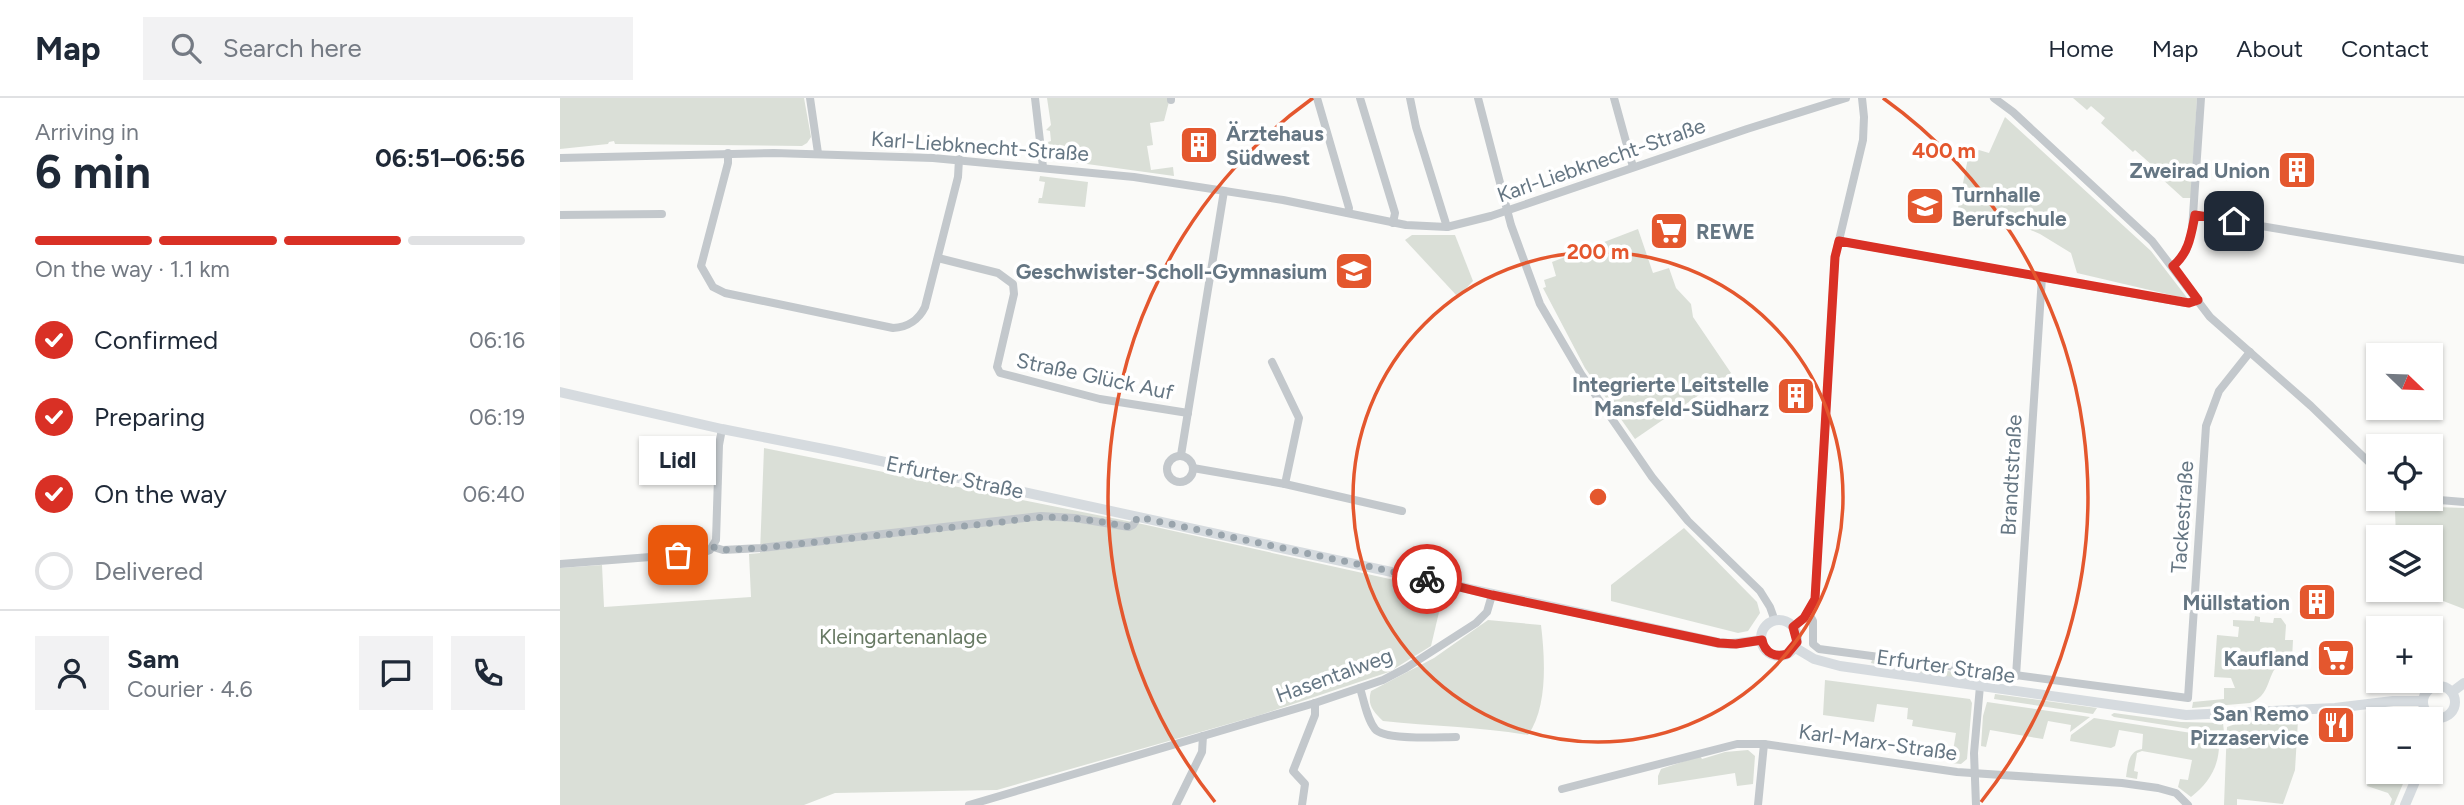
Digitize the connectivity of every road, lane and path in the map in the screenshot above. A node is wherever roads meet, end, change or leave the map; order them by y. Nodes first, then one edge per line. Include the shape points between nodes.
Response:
1 (810, 98) edge
2 (1035, 98) edge
3 (1317, 98) edge
4 (1360, 98) edge
5 (1409, 98) edge
6 (1478, 98) edge
7 (1614, 98) edge
8 (1846, 98) edge
9 (1863, 98) edge
10 (1994, 98) edge
11 (2200, 98) edge
12 (2006, 101) edge
13 (728, 153) junction
14 (818, 153) junction
15 (560, 158) edge
16 (959, 159) junction
17 (1043, 167) junction
18 (1633, 167) junction
19 (1224, 191) junction
20 (1507, 210) junction
21 (1348, 213) junction
22 (662, 214) dead end
23 (560, 215) edge
24 (2195, 215) junction
25 (1393, 223) junction
26 (1447, 227) junction
27 (1839, 241) junction
28 (938, 258) junction
29 (2464, 260) edge
30 (2173, 266) junction
31 (2042, 277) junction
32 (2198, 300) junction
33 (2250, 352) junction
34 (1272, 362) dead end
35 (560, 392) edge
36 (1188, 413) junction
37 (722, 429) junction
38 (1181, 455) junction
39 (2366, 460) edge
40 (1194, 468) junction
41 (1285, 484) junction
42 (2443, 500) edge
43 (2464, 502) edge
44 (1402, 511) dead end
45 (1138, 517) junction
46 (713, 547) junction
47 (560, 564) edge
48 (1492, 595) junction
49 (1808, 612) junction
50 (1775, 621) junction
51 (1793, 627) junction
52 (1762, 640) junction
53 (1794, 648) junction
54 (2016, 676) junction
55 (2464, 683) edge
56 (1980, 686) junction
57 (1360, 688) junction
58 (2115, 689) junction
59 (2452, 692) junction
60 (2188, 698) joint
61 (2423, 701) junction
62 (1315, 703) junction
63 (2113, 705) junction
64 (2425, 707) edge
65 (2443, 717) edge
66 (1203, 736) junction
67 (1455, 737) dead end
68 (1764, 744) junction
69 (1974, 773) junction
70 (2414, 784) edge
71 (1562, 789) dead end
72 (969, 805) edge
73 (1175, 805) edge
74 (1302, 805) edge
75 (1758, 805) edge
76 (1976, 805) edge
77 (2188, 805) edge
78 (2406, 805) edge

1 - 14 street
2 - 17 street
3 - 21 street
4 - 25 street via 1395,213
5 - 26 street
6 - 20 street
7 - 18 street
8 - 18 street, Karl-Liebknecht-Straße
9 - 27 street via 1864,132
10 - 12 street
11 - 24 street
12 - 30 street
13 - 14 street, Karl-Liebknecht-Straße
13 - 15 street, Karl-Liebknecht-Straße
13 - 28 street via 701,266 713,287 725,293 896,328 911,324 923,311
14 - 16 street, Karl-Liebknecht-Straße
16 - 17 street, Karl-Liebknecht-Straße
16 - 28 street
17 - 19 street, Karl-Liebknecht-Straße
18 - 20 street, Karl-Liebknecht-Straße
19 - 21 street, Karl-Liebknecht-Straße
19 - 36 street, Straße Glück Auf
20 - 26 street, Karl-Liebknecht-Straße
20 - 50 street via 1540,304 1581,374 1652,477 1688,521 1760,591
21 - 25 street, Karl-Liebknecht-Straße
22 - 23 street
24 - 29 street
24 - 30 street via 2189,245
25 - 26 street, Karl-Liebknecht-Straße
27 - 31 street
27 - 49 street via 1815,594
28 - 36 street, Straße Glück Auf via 1000,274 1013,284 997,370 1100,399
30 - 32 street
31 - 32 street via 2186,303
31 - 54 street, Brandtstraße
32 - 33 street via 2210,317
33 - 39 street
33 - 60 street, Tackestraße via 2219,391 2206,426
34 - 41 street via 1299,418
35 - 37 main road, Erfurter Straße
36 - 38 street, Straße Glück Auf
37 - 45 main road, Erfurter Straße
37 - 46 street
38 - 40 street via 1191,460
38 - 40 street, Straße Glück Auf via 1169,461 1169,477 1184,482
40 - 41 street, Straße Glück Auf
41 - 44 street, Straße Glück Auf
42 - 43 street
45 - 46 street via 1129,527 1041,516 761,548
45 - 48 main road, Erfurter Straße
46 - 47 street via 702,553
48 - 52 main road, Erfurter Straße via 1726,644
48 - 57 street, Hasentalweg via 1487,612 1470,627 1406,668
49 - 51 street
49 - 54 street, Erfurter Straße via 1813,621 1813,644 1819,649
50 - 51 main road
50 - 52 main road via 1765,628
51 - 53 main road via 1797,636
52 - 53 main road via 1766,650 1776,655
53 - 56 main road, Erfurter Straße via 1832,664
54 - 58 street, Erfurter Straße
55 - 59 main road
56 - 63 main road, Erfurter Straße
56 - 69 street
57 - 62 street, Hasentalweg
57 - 67 street via 1379,733
58 - 60 street, Erfurter Straße
58 - 63 street
59 - 61 main road via 2435,686
59 - 65 main road via 2455,702
61 - 63 main road, Erfurter Straße via 2195,716
61 - 64 main road
62 - 66 street, Hasentalweg
62 - 74 street via 1315,715 1293,771 1305,785
66 - 72 street, Hasentalweg
66 - 73 street via 1202,752
68 - 69 street, Karl-Marx-Straße
68 - 71 street, Karl-Marx-Straße via 1737,744
68 - 75 street
69 - 76 street
69 - 77 street, Karl-Marx-Straße via 2158,788 2176,793
70 - 78 main road

